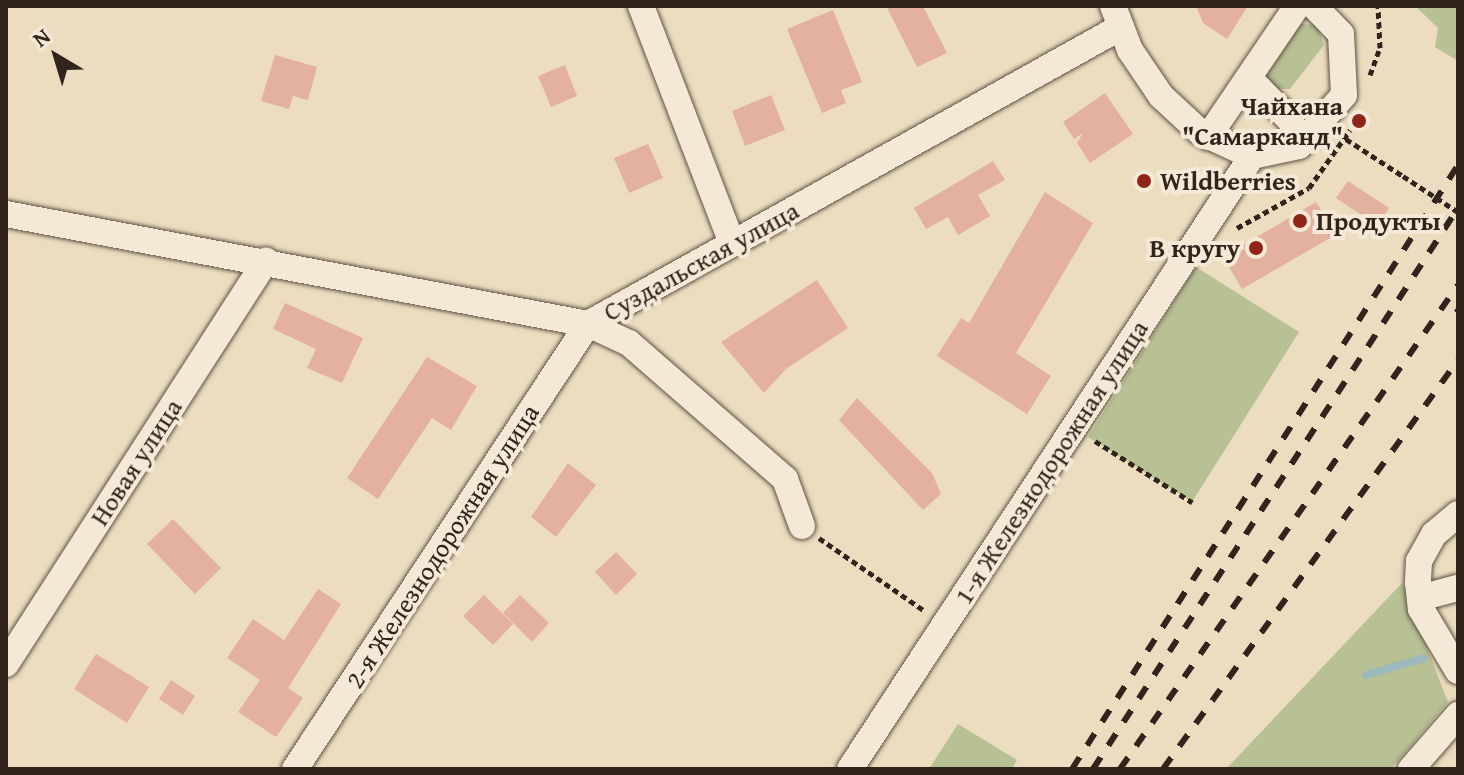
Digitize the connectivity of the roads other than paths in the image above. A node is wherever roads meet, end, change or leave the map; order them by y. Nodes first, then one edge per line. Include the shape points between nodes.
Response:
1 (641, 6) edge
2 (1297, 6) edge
3 (1314, 6) edge
4 (1117, 16) edge
5 (1249, 78) junction
6 (1208, 137) junction
7 (1299, 146) junction
8 (1252, 156) junction
9 (6, 214) edge
10 (732, 243) junction
11 (266, 260) junction
12 (588, 324) junction
13 (1458, 514) edge
14 (802, 526) road end
15 (1458, 588) edge
16 (1420, 598) junction
17 (6, 664) edge
18 (1458, 671) edge
19 (1458, 715) edge
20 (295, 769) edge
21 (850, 769) edge
22 (1411, 769) edge

1 - 10 street
2 - 5 street
3 - 7 street via 1341,34 1344,95
4 - 6 street via 1161,96
4 - 10 street, Суздальская улица
5 - 6 street
5 - 7 street via 1291,121
6 - 8 street
7 - 8 street
8 - 21 street, 1-я Железнодорожная улица via 999,558
9 - 11 street, Суздальская улица
10 - 12 street, Суздальская улица
11 - 12 street, Суздальская улица
11 - 17 street, Новая улица
12 - 14 street via 629,343 785,479
12 - 20 street, 2-я Железнодорожная улица
13 - 16 street via 1434,534 1419,561
15 - 16 street
16 - 18 street via 1438,646
19 - 22 street

